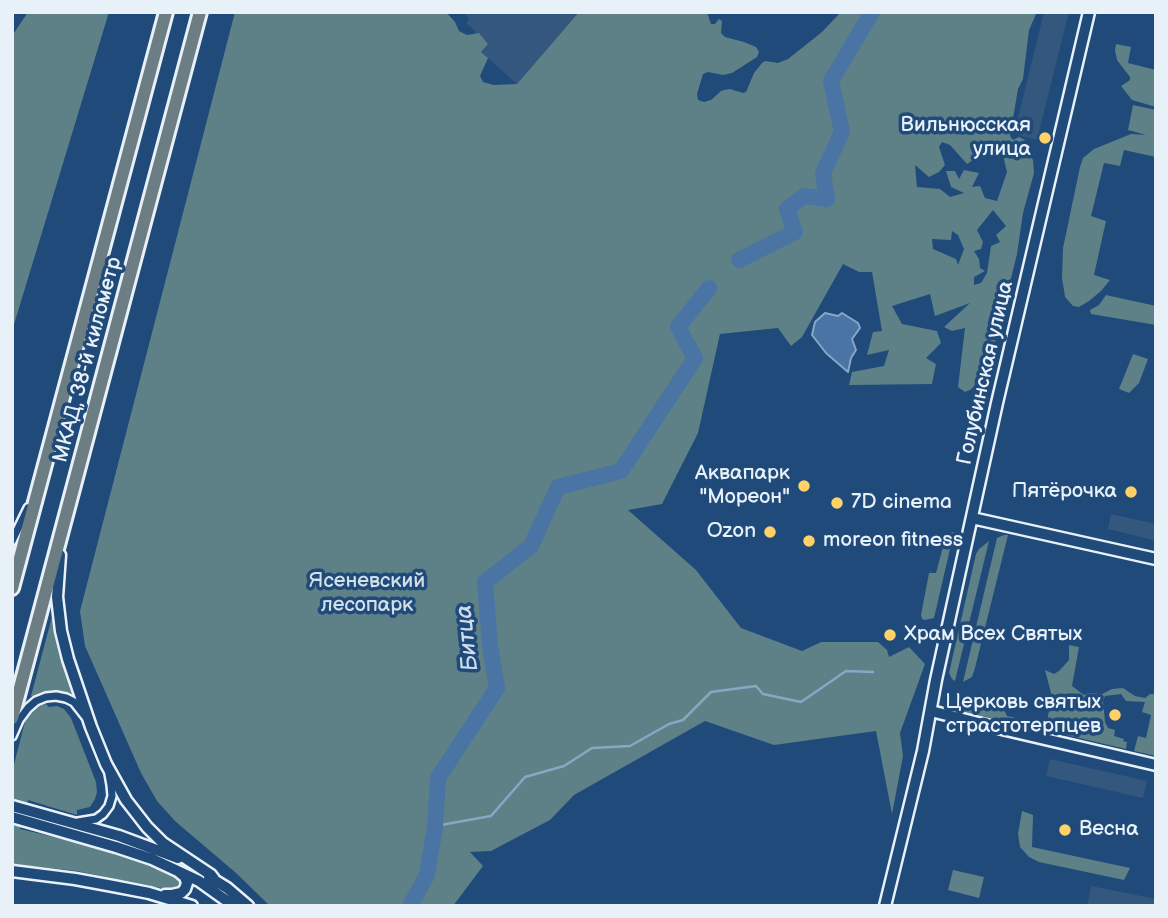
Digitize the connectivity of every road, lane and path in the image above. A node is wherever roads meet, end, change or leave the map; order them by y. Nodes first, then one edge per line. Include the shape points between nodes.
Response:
1 (166, 12) edge
2 (200, 12) edge
3 (1089, 12) edge
4 (45, 465) junction
5 (66, 518) junction
6 (972, 518) junction
7 (12, 541) edge
8 (1156, 559) edge
9 (12, 588) edge
10 (931, 711) junction
11 (12, 718) edge
12 (91, 727) junction
13 (12, 736) edge
14 (106, 764) junction
15 (1156, 765) edge
16 (12, 806) edge
17 (12, 817) edge
18 (33, 817) junction
19 (74, 822) junction
20 (176, 870) junction
21 (12, 873) edge
22 (214, 879) junction
23 (149, 893) junction
24 (192, 906) edge
25 (234, 906) edge
26 (248, 906) edge
27 (885, 906) edge

1 - 4 highway, МКАД, 38-й километр
2 - 5 highway, МКАД, 38-й километр
3 - 6 main road, Голубинская улица
4 - 7 street
4 - 9 highway, МКАД, 38-й километр
5 - 11 highway, МКАД, 38-й километр
5 - 12 main road via 58,569 59,620
6 - 8 main road
6 - 10 main road, Голубинская улица
10 - 15 main road
10 - 27 main road, Голубинская улица
12 - 13 street via 74,702 56,696 28,708
12 - 14 main road
14 - 19 street via 112,796 108,806 96,819
14 - 22 main road via 147,827
16 - 18 main road
17 - 18 main road
18 - 19 main road
18 - 20 main road
19 - 22 main road via 179,859
20 - 23 main road via 187,883 181,893
20 - 25 main road
21 - 23 main road
22 - 26 main road
23 - 24 main road

